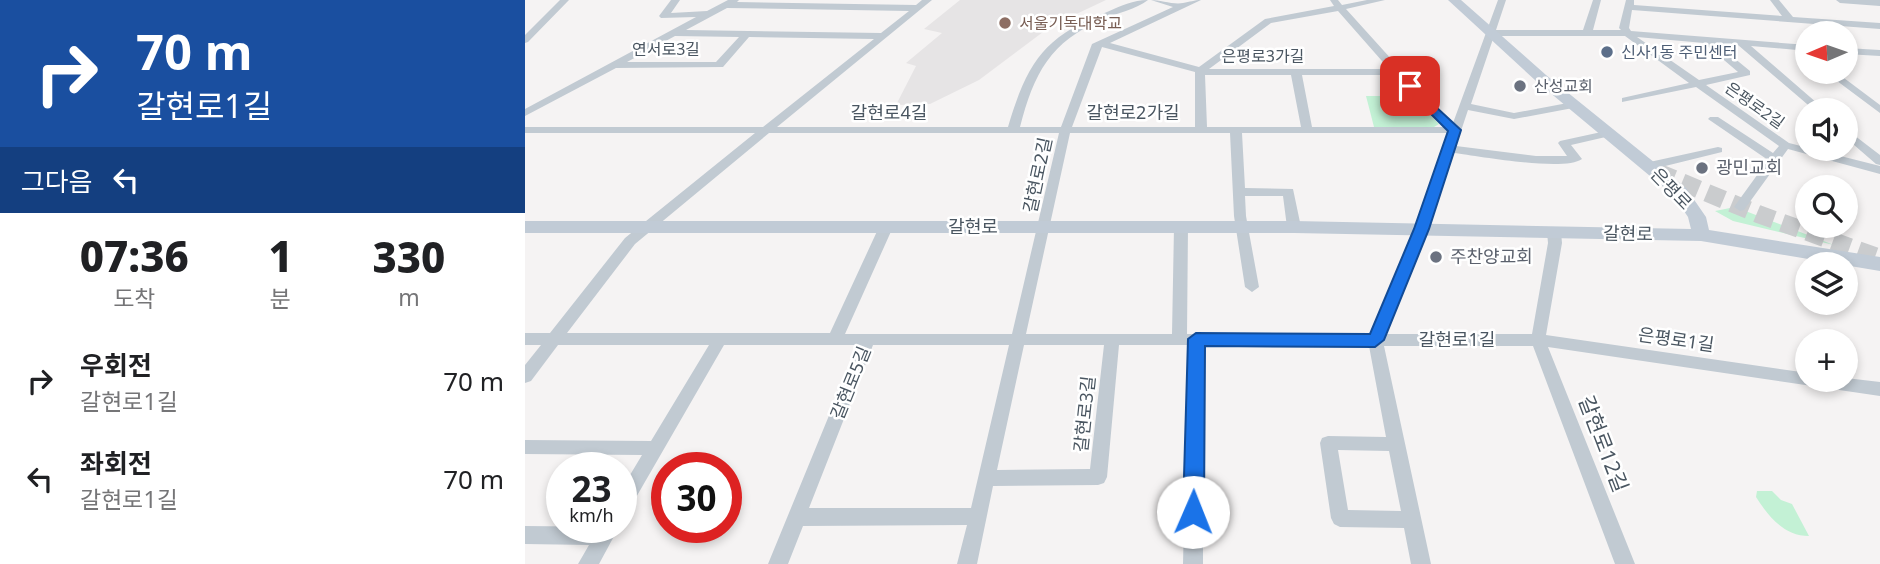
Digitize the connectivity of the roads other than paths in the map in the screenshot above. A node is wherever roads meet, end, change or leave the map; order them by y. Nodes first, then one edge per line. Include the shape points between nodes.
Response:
1 (565, 0) edge
2 (676, 0) edge
3 (1144, 0) edge
4 (1155, 0) edge
5 (1197, 0) edge
6 (1381, 0) edge
7 (1454, 0) edge
8 (1502, 0) edge
9 (1597, 0) edge
10 (1775, 0) edge
11 (1840, 0) edge
12 (1863, 1) edge
13 (727, 2) edge
14 (1335, 3) edge
15 (1880, 3) edge
16 (923, 4) edge
17 (1629, 4) edge
18 (1179, 6) junction
19 (710, 13) junction
20 (1879, 17) edge
21 (1790, 19) junction
22 (1880, 26) edge
23 (673, 33) junction
24 (1491, 33) junction
25 (1587, 33) junction
26 (1627, 34) junction
27 (746, 35) junction
28 (884, 36) junction
29 (525, 40) edge
30 (1707, 40) junction
31 (1740, 42) junction
32 (1099, 43) junction
33 (1795, 46) edge
34 (1859, 52) edge
35 (1880, 53) edge
36 (615, 65) junction
37 (1201, 71) junction
38 (1296, 72) junction
39 (1397, 72) junction
40 (1696, 84) junction
41 (1846, 84) edge
42 (1880, 97) edge
43 (1806, 98) edge
44 (1864, 98) junction
45 (1626, 100) dead end
46 (1573, 105) junction
47 (1464, 106) junction
48 (1880, 110) edge
49 (525, 113) edge
50 (1739, 114) junction
51 (525, 130) edge
52 (1013, 130) junction
53 (1455, 130) junction
54 (766, 131) junction
55 (1065, 131) junction
56 (1201, 131) junction
57 (1236, 131) junction
58 (1307, 131) junction
59 (1606, 134) junction
60 (1858, 142) edge
61 (1785, 145) junction
62 (1451, 149) junction
63 (1718, 150) dead end
64 (1775, 159) junction
65 (1880, 161) edge
66 (1649, 166) junction
67 (1880, 170) edge
68 (1239, 192) junction
69 (1740, 207) dead end
70 (525, 227) edge
71 (886, 227) junction
72 (1044, 227) junction
73 (1181, 227) junction
74 (1243, 227) junction
75 (644, 228) junction
76 (1294, 228) junction
77 (1421, 229) junction
78 (1554, 232) junction
79 (1701, 235) junction
80 (1880, 264) edge
81 (1252, 286) dead end
82 (720, 339) junction
83 (835, 339) junction
84 (869, 339) junction
85 (1017, 339) junction
86 (1112, 339) junction
87 (1188, 339) junction
88 (525, 340) edge
89 (554, 340) junction
90 (1375, 340) junction
91 (1538, 340) junction
92 (525, 377) edge
93 (1795, 377) edge
94 (1858, 386) edge
95 (1880, 389) edge
96 (1397, 444) junction
97 (525, 447) edge
98 (656, 448) junction
99 (986, 478) junction
100 (637, 480) edge
101 (978, 516) junction
102 (797, 517) junction
103 (1412, 520) junction
104 (546, 534) edge
105 (525, 535) edge
106 (600, 543) edge
107 (588, 564) edge
108 (778, 564) edge
109 (967, 564) edge
110 (1193, 564) edge
111 (1421, 564) edge
112 (1625, 564) edge

1 - 29 street
2 - 19 street via 664,16
3 - 52 street, 갈현로2길 via 1064,36 1040,61
4 - 18 street
5 - 18 street
6 - 14 street, 은평로3가길
7 - 24 main road, 은평로
8 - 24 street
9 - 25 street
10 - 21 street
11 - 12 street
12 - 15 street
12 - 20 street
13 - 16 street, 연서로3길 via 842,7
13 - 19 street, 연서로3길
14 - 37 street, 은평로3가길 via 1268,21
14 - 39 street
16 - 28 street
17 - 21 street
17 - 26 street via 1623,28
18 - 32 street
19 - 23 street, 연서로3길
21 - 22 street
23 - 27 street, 연서로3길
23 - 36 street, 연서로3길
24 - 25 street
24 - 46 main road, 은평로
24 - 47 street
25 - 26 street
26 - 30 street
26 - 40 street, 은평로2길
27 - 28 street, 연서로3길
27 - 36 street, 연서로3길 via 719,65
28 - 54 street
30 - 31 street
30 - 40 street via 1746,73
31 - 33 street
31 - 43 street, 은평로2길
32 - 37 street
32 - 55 street, 갈현로2길
34 - 35 street
36 - 49 street, 연서로3길
37 - 38 street, 은평로3가길
37 - 56 street, 갈현로2가길
38 - 39 street, 은평로3가길
38 - 58 street
39 - 53 street
40 - 45 street
40 - 50 street, 은평로2길
41 - 44 street
42 - 44 street
44 - 48 street
46 - 47 street via 1514,116
46 - 59 main road, 은평로
47 - 53 street
50 - 61 street, 은평로2길
50 - 64 street via 1714,119
51 - 54 street, 갈현로4길
52 - 54 street, 갈현로4길
52 - 55 street, 갈현로2길
53 - 58 street, 갈현로2가길
53 - 62 street
54 - 75 street
55 - 56 street, 갈현로2가길
55 - 72 street, 갈현로2길
56 - 57 street, 갈현로2가길
57 - 58 street, 갈현로2가길
57 - 68 street
59 - 62 street via 1564,143 1576,159 1536,160
59 - 66 main road, 은평로
60 - 65 street
61 - 64 street
61 - 67 street, 은평로2길
62 - 77 street
63 - 66 street
64 - 69 street
66 - 79 main road, 은평로 via 1683,196
68 - 74 street
68 - 76 street via 1289,192
70 - 75 main road, 갈현로
71 - 72 main road, 갈현로
71 - 75 main road, 갈현로
71 - 83 street
72 - 73 main road, 갈현로
72 - 85 street
73 - 74 main road, 갈현로
73 - 87 street
74 - 76 main road, 갈현로
74 - 81 street
75 - 89 street
76 - 77 main road, 갈현로
77 - 78 main road, 갈현로
77 - 90 street
78 - 79 main road, 갈현로
78 - 91 street
79 - 80 main road
82 - 83 street, 갈현로5길
82 - 89 street, 갈현로5길
82 - 98 street
83 - 84 street, 갈현로5길
84 - 85 street
84 - 102 street, 갈현로5길
85 - 86 street
85 - 99 street
86 - 87 street, 갈현로1길
86 - 99 street, 갈현로3길 via 1098,477
87 - 90 street, 갈현로1길
87 - 110 street
88 - 89 street, 갈현로5길
89 - 92 street
90 - 91 street, 갈현로1길
90 - 96 street
91 - 93 street, 은평로1길
91 - 112 street, 갈현로12길
94 - 95 street
96 - 103 street
96 - 103 street via 1328,443 1339,518
97 - 98 street
98 - 100 street
99 - 101 street
101 - 102 street
101 - 109 street
102 - 108 street, 갈현로5길
103 - 111 street
104 - 105 street
106 - 107 street

